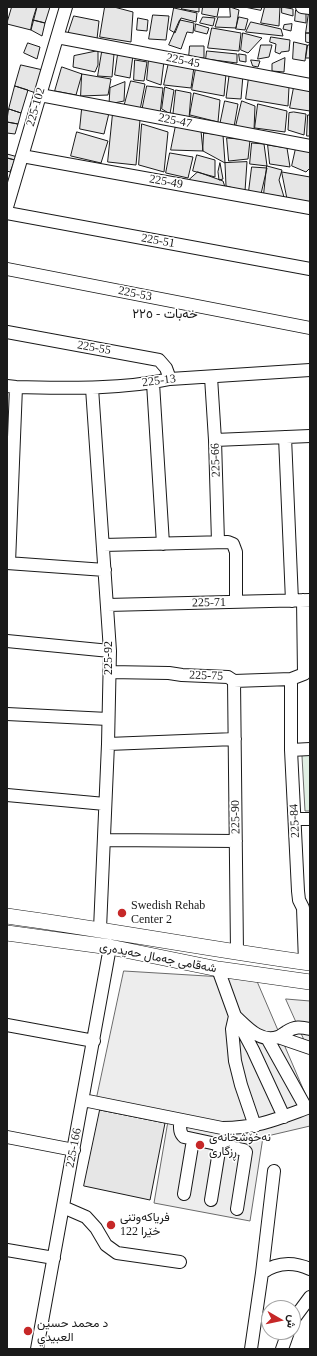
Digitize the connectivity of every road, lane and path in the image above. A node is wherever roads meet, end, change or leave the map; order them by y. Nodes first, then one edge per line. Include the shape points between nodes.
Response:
1 (66, 7) edge
2 (302, 7) edge
3 (310, 8) edge
4 (57, 37) junction
5 (310, 85) edge
6 (40, 95) junction
7 (310, 146) edge
8 (22, 156) junction
9 (7, 207) edge
10 (310, 208) edge
11 (7, 213) edge
12 (310, 268) edge
13 (7, 269) edge
14 (310, 328) edge
15 (7, 332) edge
16 (310, 370) edge
17 (211, 377) junction
18 (170, 379) junction
19 (153, 383) junction
20 (11, 386) edge
21 (92, 388) junction
22 (310, 436) edge
23 (285, 437) junction
24 (215, 440) junction
25 (223, 542) junction
26 (163, 544) junction
27 (103, 546) junction
28 (8, 563) edge
29 (105, 570) junction
30 (302, 600) edge
31 (236, 602) junction
32 (107, 605) junction
33 (7, 640) edge
34 (307, 640) edge
35 (110, 651) junction
36 (109, 672) junction
37 (296, 677) junction
38 (234, 681) junction
39 (7, 714) edge
40 (108, 719) junction
41 (235, 739) junction
42 (108, 744) junction
43 (310, 749) edge
44 (291, 750) junction
45 (7, 796) edge
46 (105, 804) junction
47 (296, 819) junction
48 (310, 819) edge
49 (104, 840) junction
50 (236, 841) junction
51 (7, 916) edge
52 (100, 929) junction
53 (7, 933) edge
54 (110, 947) junction
55 (237, 952) junction
56 (307, 962) edge
57 (218, 969) junction
58 (310, 982) edge
59 (236, 1016) junction
60 (7, 1025) edge
61 (310, 1029) edge
62 (273, 1037) junction
63 (94, 1041) junction
64 (310, 1048) edge
65 (83, 1100) junction
66 (308, 1108) edge
67 (284, 1117) junction
68 (180, 1120) junction
69 (255, 1126) junction
70 (7, 1137) edge
71 (193, 1140) junction
72 (220, 1145) junction
73 (74, 1150) junction
74 (274, 1170) dead end
75 (184, 1194) dead end
76 (212, 1200) dead end
77 (63, 1207) junction
78 (237, 1209) dead end
79 (7, 1250) edge
80 (54, 1258) junction
81 (180, 1262) dead end
82 (310, 1269) edge
83 (262, 1273) junction
84 (310, 1297) edge
85 (301, 1309) edge
86 (37, 1349) edge
87 (251, 1349) edge

1 - 4 street, 225-102
2 - 3 street
4 - 5 street, 225-45
4 - 6 street, 225-102
6 - 7 street, 225-47
6 - 8 street, 225-102
8 - 9 street, 225-102
8 - 10 street, 225-49
11 - 12 street, 225-51
13 - 14 street, 225-53
15 - 18 street, 225-55 via 159,360 166,368
16 - 17 street, 225-13
17 - 18 street, 225-13
17 - 24 street, 225-66
18 - 19 street, 225-13
19 - 21 street, 225-13
19 - 26 street
20 - 21 street, 225-13
20 - 28 street
21 - 27 street, 225-92
22 - 23 street
23 - 24 street
23 - 30 street
24 - 25 street, 225-66
25 - 26 street
25 - 31 street via 233,544 236,552
26 - 27 street
27 - 29 street, 225-92
28 - 29 street
29 - 32 street, 225-92
30 - 31 street, 225-71
30 - 34 street
31 - 32 street, 225-71
32 - 35 street, 225-92
33 - 35 street
34 - 37 street, 225-84 via 304,674
35 - 36 street, 225-92
36 - 38 street, 225-75 via 228,676
36 - 40 street, 225-92
37 - 38 street, 225-75
37 - 44 street, 225-84
38 - 41 street, 225-90
39 - 40 street
40 - 42 street, 225-92
41 - 42 street
41 - 50 street, 225-90
42 - 46 street, 225-92
43 - 44 street
44 - 47 street, 225-84
45 - 46 street
46 - 49 street, 225-92
47 - 48 street
47 - 56 street, 225-84 via 299,900 303,908
49 - 50 street
49 - 52 street, 225-92
50 - 55 street, 225-90
51 - 52 main road, شەقامی جەمال حەیدەری
52 - 55 main road, شەقامی جەمال حەیدەری
53 - 54 main road, شەقامی جەمال حەیدەری
54 - 57 main road, شەقامی جەمال حەیدەری
54 - 63 street, 225-166
55 - 56 main road, شەقامی جەمال حەیدەری
57 - 58 main road, شەقامی جەمال حەیدەری
57 - 59 street
59 - 62 street via 258,1036
59 - 67 street
59 - 69 street via 232,1029 235,1061
60 - 63 street
61 - 62 street via 300,1026
62 - 64 street
62 - 66 street
63 - 65 street, 225-166
65 - 68 street
65 - 73 street, 225-166
66 - 67 street
67 - 69 street
68 - 69 street via 222,1128
68 - 71 street via 181,1135
70 - 73 street
71 - 72 street
71 - 75 street
72 - 76 street
72 - 78 street via 246,1152
73 - 77 street, 225-166
74 - 83 street
77 - 80 street, 225-166
77 - 81 street via 86,1217 106,1245 117,1252
79 - 80 street
80 - 86 street, 225-166
82 - 83 street via 301,1265 285,1264 268,1268
83 - 87 street
84 - 85 street

